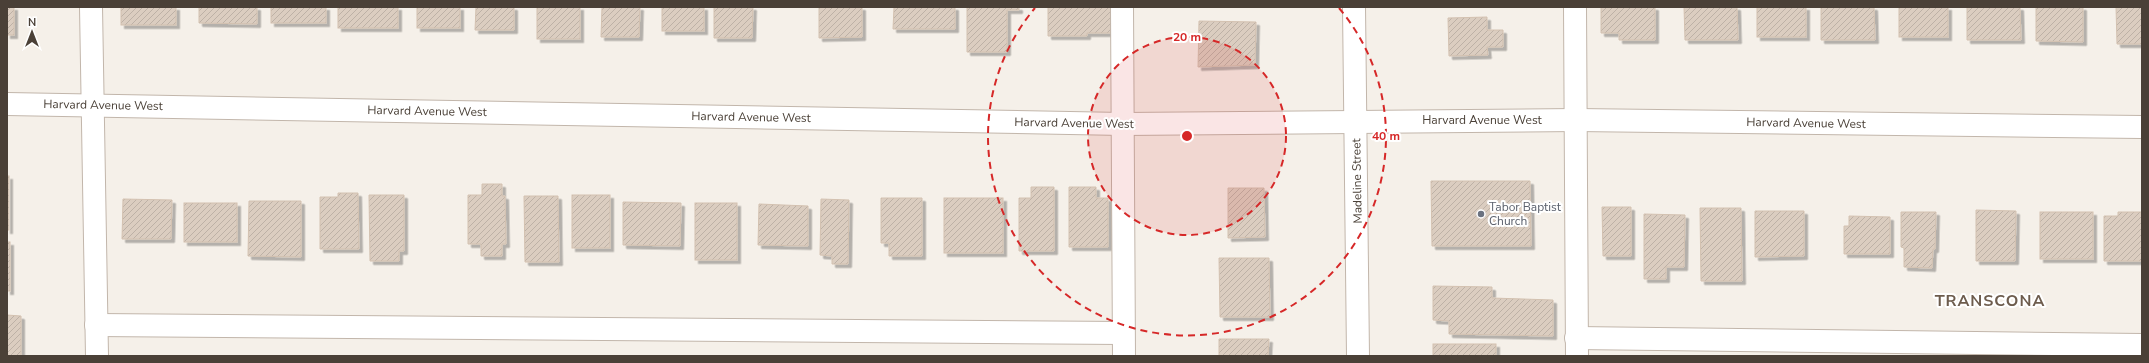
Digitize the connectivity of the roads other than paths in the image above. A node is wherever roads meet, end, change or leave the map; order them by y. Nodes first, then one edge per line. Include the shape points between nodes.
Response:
1 (91, 7) edge
2 (1122, 7) edge
3 (1354, 7) edge
4 (1576, 7) edge
5 (7, 104) edge
6 (92, 104) junction
7 (1356, 120) junction
8 (1577, 120) junction
9 (1123, 124) junction
10 (2142, 127) edge
11 (96, 326) junction
12 (1123, 333) junction
13 (2142, 344) edge
14 (1576, 347) edge
15 (97, 356) edge
16 (1124, 356) edge
17 (1358, 356) edge

1 - 6 street
2 - 9 street
3 - 7 street, Madeline Street
4 - 8 street
5 - 6 street, Harvard Avenue West
6 - 9 street, Harvard Avenue West
6 - 11 street
7 - 8 street, Harvard Avenue West
7 - 9 street, Harvard Avenue West
7 - 17 street, Madeline Street
8 - 10 street, Harvard Avenue West
8 - 14 street
9 - 12 street
11 - 12 street
11 - 15 street
12 - 16 street
13 - 14 street

